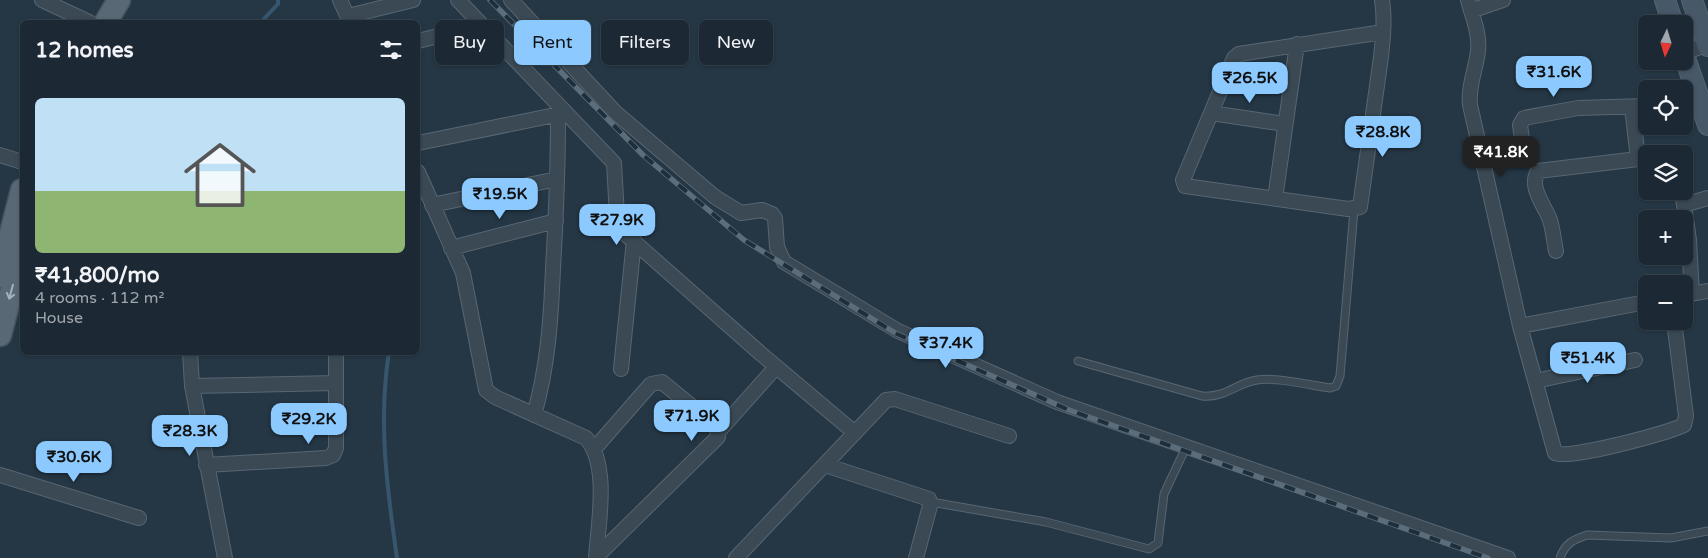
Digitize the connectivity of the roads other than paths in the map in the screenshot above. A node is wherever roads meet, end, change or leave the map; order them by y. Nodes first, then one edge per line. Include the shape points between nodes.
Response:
1 (42, 0) edge
2 (119, 0) edge
3 (340, 0) edge
4 (413, 0) edge
5 (458, 0) edge
6 (510, 0) edge
7 (1382, 0) edge
8 (1503, 0) edge
9 (1665, 0) edge
10 (1692, 0) edge
11 (1469, 5) edge
12 (1670, 15) edge
13 (349, 19) edge
14 (85, 20) edge
15 (107, 20) edge
16 (476, 20) edge
17 (1383, 32) junction
18 (435, 37) edge
19 (420, 41) edge
20 (1297, 44) junction
21 (1708, 45) edge
22 (504, 50) edge
23 (1693, 51) edge
24 (1693, 103) edge
25 (1632, 107) junction
26 (1638, 107) edge
27 (1211, 113) junction
28 (562, 114) junction
29 (1285, 124) junction
30 (1708, 125) edge
31 (420, 143) edge
32 (1639, 145) edge
33 (1524, 153) dead end
34 (0, 155) edge
35 (1638, 160) edge
36 (20, 161) edge
37 (420, 177) edge
38 (557, 179) junction
39 (20, 198) edge
40 (1693, 198) edge
41 (1708, 198) edge
42 (1275, 199) junction
43 (1683, 200) edge
44 (432, 205) junction
45 (1354, 210) junction
46 (556, 221) junction
47 (634, 240) junction
48 (451, 248) junction
49 (1556, 251) dead end
50 (20, 257) edge
51 (1688, 275) edge
52 (0, 276) edge
53 (1708, 291) edge
54 (1693, 293) edge
55 (1638, 304) edge
56 (1520, 326) junction
57 (1675, 330) edge
58 (0, 336) edge
59 (190, 355) edge
60 (336, 355) edge
61 (1635, 360) dead end
62 (1078, 362) dead end
63 (776, 367) junction
64 (621, 368) dead end
65 (1535, 381) junction
66 (336, 383) junction
67 (192, 386) junction
68 (534, 415) junction
69 (720, 431) junction
70 (855, 433) junction
71 (1009, 436) dead end
72 (1186, 447) junction
73 (594, 448) junction
74 (206, 465) junction
75 (825, 465) junction
76 (0, 475) edge
77 (931, 502) junction
78 (139, 518) dead end
79 (1708, 531) edge
80 (225, 558) edge
81 (596, 558) edge
82 (736, 558) edge
83 (916, 558) edge
84 (1508, 558) edge
85 (1560, 558) edge

1 - 14 street
2 - 15 main road
3 - 13 street
4 - 13 street
5 - 16 street
6 - 72 street via 615,112 715,197 741,213 762,210 772,214 777,247 784,262 898,331 936,349 1057,402
7 - 17 street
8 - 11 street
9 - 12 main road
10 - 21 main road
11 - 56 street via 1478,51 1470,105
17 - 20 street
17 - 45 street via 1363,202
18 - 19 street
20 - 27 street via 1239,54 1234,58
20 - 29 street
21 - 23 street
22 - 28 street
24 - 30 main road
25 - 26 street
25 - 32 street
25 - 33 street via 1578,108 1524,118 1520,125
27 - 29 street
27 - 42 street via 1183,180 1185,186
28 - 31 street
28 - 38 street
28 - 47 street via 614,163 619,224 623,232
29 - 42 street
34 - 36 street
35 - 49 street via 1538,171 1537,190 1550,221
37 - 44 street
38 - 44 street
38 - 46 street
39 - 52 main road
40 - 41 street
42 - 45 street
43 - 51 street via 1689,240
44 - 48 street
45 - 62 lane via 1340,376 1336,386 1261,380 1243,384 1221,395 1202,396
46 - 48 street
46 - 68 street via 550,334
47 - 63 street
47 - 64 street
48 - 68 street via 463,273 486,390 495,398
50 -> 58 main road
53 - 54 street
55 - 56 street
56 - 65 street
57 - 65 street via 1686,416 1684,425 1600,448 1559,455 1550,442
59 - 67 street
60 - 66 street
61 - 65 street
63 - 69 street
63 - 70 street
66 - 67 street
66 - 74 street via 336,448 333,455
67 - 74 street
68 - 73 street via 586,438
69 - 73 street via 662,382 656,382
69 - 81 street via 718,437
70 - 71 street via 890,399
70 - 75 street
72 - 77 lane via 1164,494 1158,543 1148,549 1046,522
72 - 84 street
73 - 81 street via 600,480
74 - 80 street
75 - 77 street
75 - 82 street
76 - 78 street
77 - 83 street
79 - 85 lane via 1671,538 1587,535 1564,546

